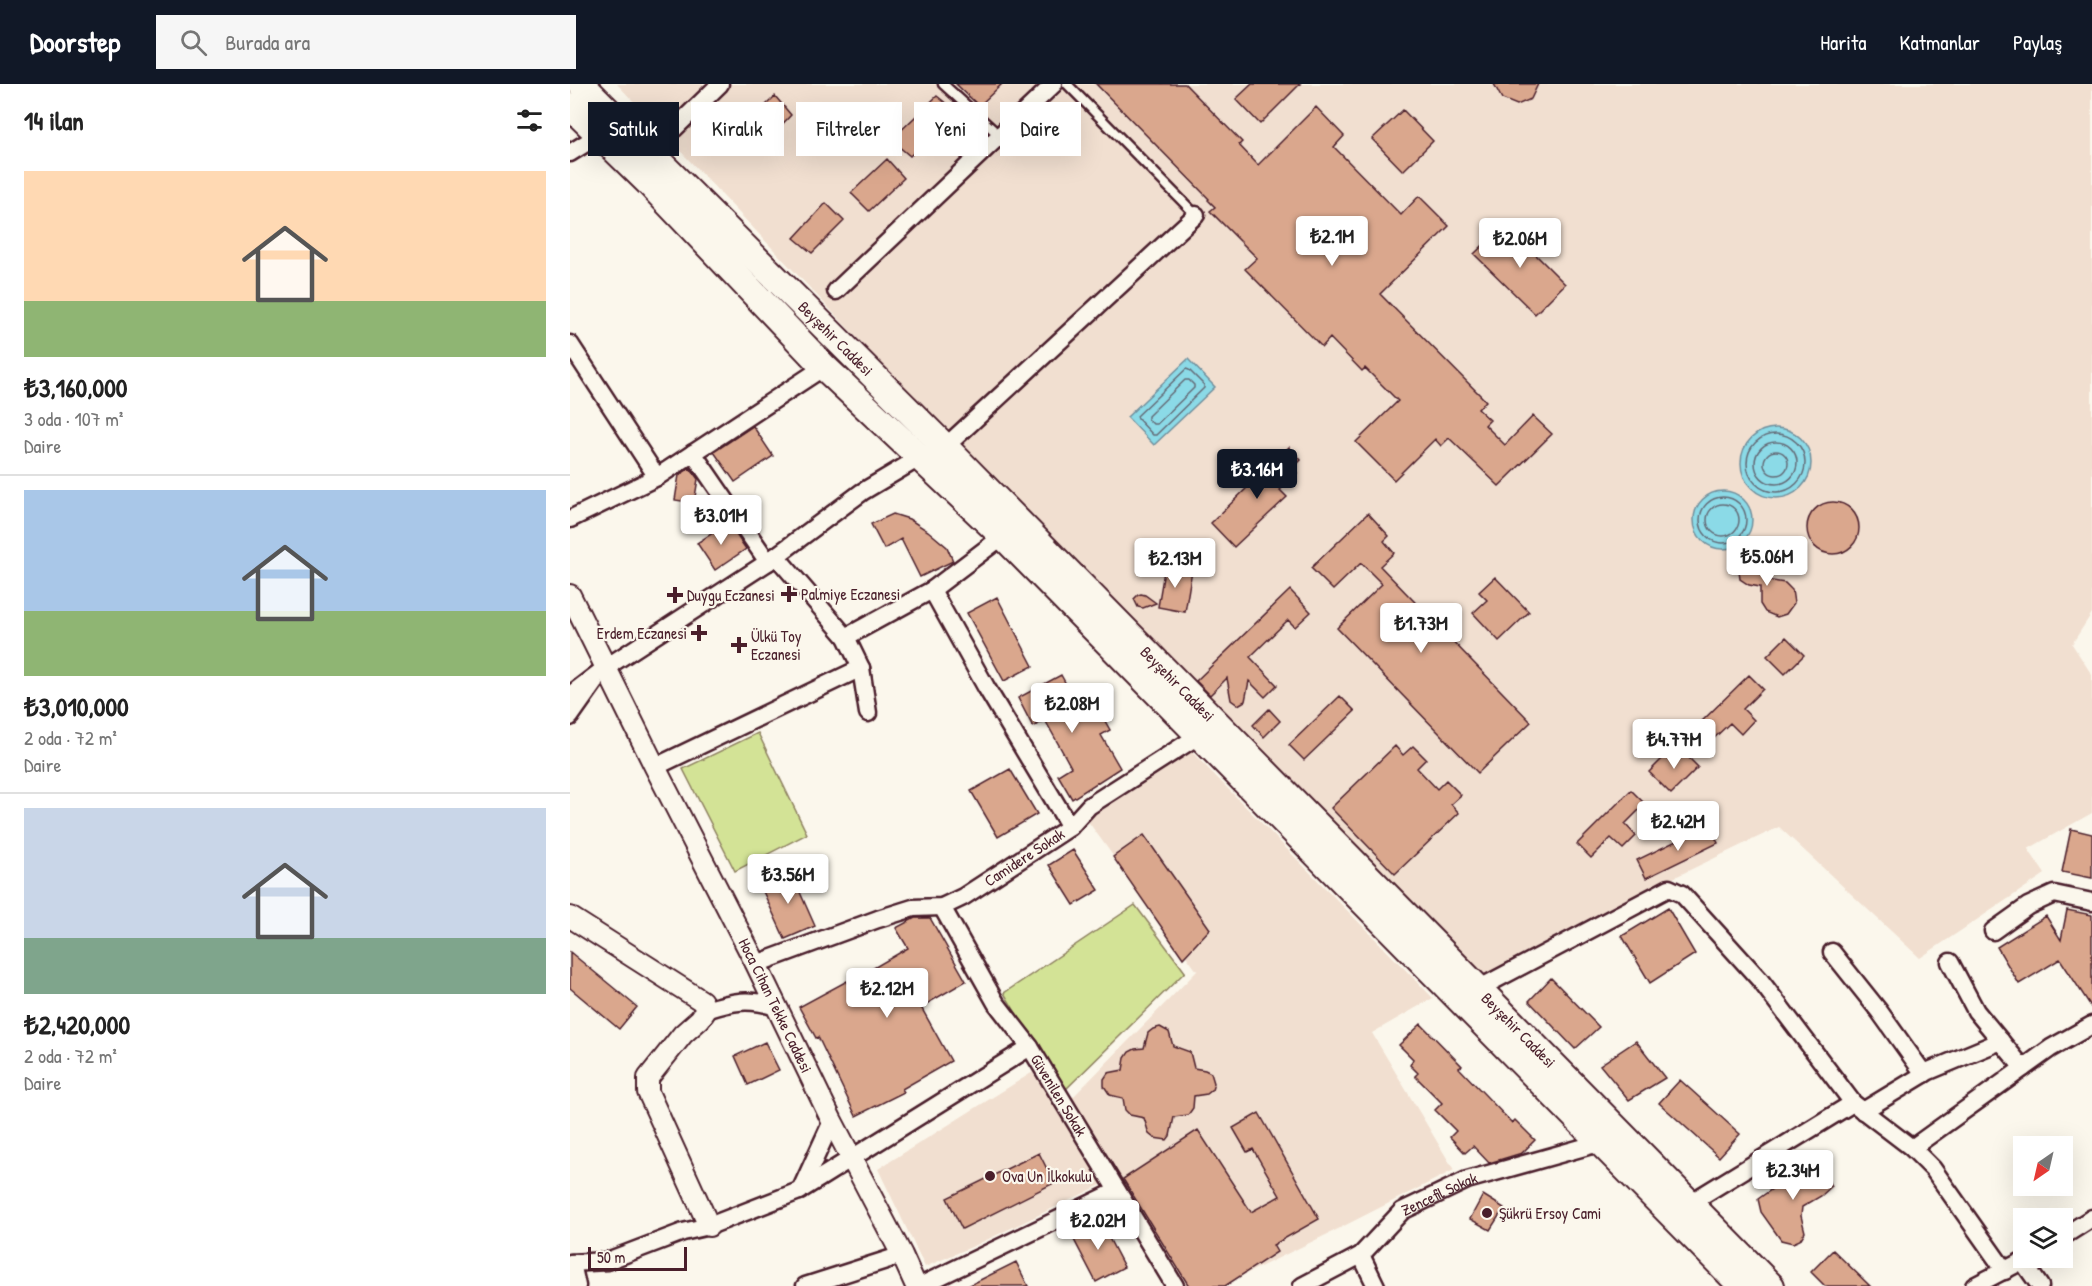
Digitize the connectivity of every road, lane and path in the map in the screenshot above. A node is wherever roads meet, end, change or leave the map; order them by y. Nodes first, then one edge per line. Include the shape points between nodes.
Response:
1 (581, 84) edge
2 (720, 84) edge
3 (943, 84) edge
4 (1054, 84) edge
5 (1067, 84) edge
6 (1035, 102) edge
7 (570, 106) edge
8 (679, 124) edge
9 (588, 125) edge
10 (1000, 136) joint
11 (588, 141) edge
12 (570, 153) edge
13 (620, 156) edge
14 (1196, 215) joint
15 (836, 291) dead end
16 (570, 344) edge
17 (824, 367) junction
18 (945, 447) junction
19 (693, 453) junction
20 (919, 458) junction
21 (657, 477) junction
22 (570, 519) edge
23 (1003, 536) junction
24 (772, 559) junction
25 (932, 590) junction
26 (570, 595) edge
27 (846, 637) junction
28 (606, 668) junction
29 (861, 668) junction
30 (570, 695) edge
31 (868, 713) dead end
32 (570, 717) edge
33 (1198, 736) junction
34 (655, 767) junction
35 (1070, 826) junction
36 (2092, 902) edge
37 (942, 906) junction
38 (570, 917) edge
39 (1993, 931) dead end
40 (1832, 952) dead end
41 (1950, 962) dead end
42 (756, 964) junction
43 (1478, 989) junction
44 (777, 1007) junction
45 (706, 1010) junction
46 (2092, 1024) edge
47 (2001, 1041) junction
48 (1030, 1047) junction
49 (2023, 1068) junction
50 (1924, 1074) junction
51 (1858, 1107) junction
52 (832, 1121) junction
53 (1599, 1143) junction
54 (1912, 1149) junction
55 (851, 1158) junction
56 (799, 1191) junction
57 (1117, 1191) junction
58 (1690, 1203) junction
59 (2092, 1218) edge
60 (709, 1226) junction
61 (2073, 1230) edge
62 (902, 1255) junction
63 (1360, 1255) junction
64 (571, 1263) edge
65 (2013, 1267) edge
66 (2031, 1268) edge
67 (2005, 1271) junction
68 (1731, 1283) edge
69 (577, 1286) edge
70 (805, 1286) edge
71 (916, 1286) edge
72 (921, 1286) edge
73 (1175, 1286) edge
74 (1302, 1286) edge
75 (1376, 1286) edge
76 (1771, 1286) edge
77 (1974, 1286) edge
78 (2040, 1286) edge

1 - 18 main road, Beyşehir Caddesi
2 - 8 street
3 - 10 lane
4 - 6 street
5 - 14 lane
7 - 9 main road, Beyşehir Caddesi
10 - 15 street
11 - 12 street
13 - 17 main road, Beyşehir Caddesi
14 - 18 street
16 - 21 street
17 - 19 street
17 - 20 main road, Beyşehir Caddesi
18 - 20 street
18 - 43 main road, Beyşehir Caddesi
19 - 21 street
19 - 24 street
20 - 23 main road, Beyşehir Caddesi
20 - 24 street via 855,497
21 - 22 street
23 - 25 street
23 - 33 main road, Beyşehir Caddesi
24 - 27 street
24 - 28 street
25 - 27 street
25 - 35 street, Camidere Sokak
26 - 28 street, Hoca Cihan Tekke Caddesi
27 - 29 street
28 - 30 street
28 - 32 street
28 - 34 street, Hoca Cihan Tekke Caddesi
29 - 31 street
29 - 34 street
33 - 35 street via 1089,806
33 - 53 main road, Beyşehir Caddesi
34 - 42 street, Hoca Cihan Tekke Caddesi
35 - 37 street, Camidere Sokak via 963,897
36 - 39 street via 2054,894 2028,906
37 - 42 street, Camidere Sokak via 895,913
37 - 48 street, Güvenilen Sokak via 996,1003
38 - 45 street via 702,1001
40 - 50 street
41 - 47 street via 1976,1011
42 - 44 street, Hoca Cihan Tekke Caddesi
43 - 51 street via 1670,888 1682,894 1760,980
43 - 58 main road, Beyşehir Caddesi
44 - 45 street via 732,1001
44 - 52 street, Hoca Cihan Tekke Caddesi
45 - 60 street via 648,1078 648,1092
46 - 49 street
47 - 49 street
47 - 50 street
48 - 55 street
48 - 57 street, Güvenilen Sokak
49 - 54 street
50 - 51 street
51 - 54 street
51 - 58 street
52 - 55 street, Hoca Cihan Tekke Caddesi
52 - 56 street
53 - 63 street, Zencefil Sokak via 1459,1184 1402,1211
53 - 68 main road, Beyşehir Caddesi
54 - 67 street via 1933,1169
55 - 56 street
55 - 62 street, Hoca Cihan Tekke Caddesi
56 - 60 street
57 - 72 street
57 - 73 street, Güvenilen Sokak
58 - 76 main road, Beyşehir Caddesi
59 - 61 street
60 - 64 street via 607,1261
62 - 70 street
62 - 71 street, Hoca Cihan Tekke Caddesi
63 - 74 street, Zencefil Sokak
63 - 75 street
64 - 69 street
65 - 67 street
66 - 78 street
67 - 77 street

